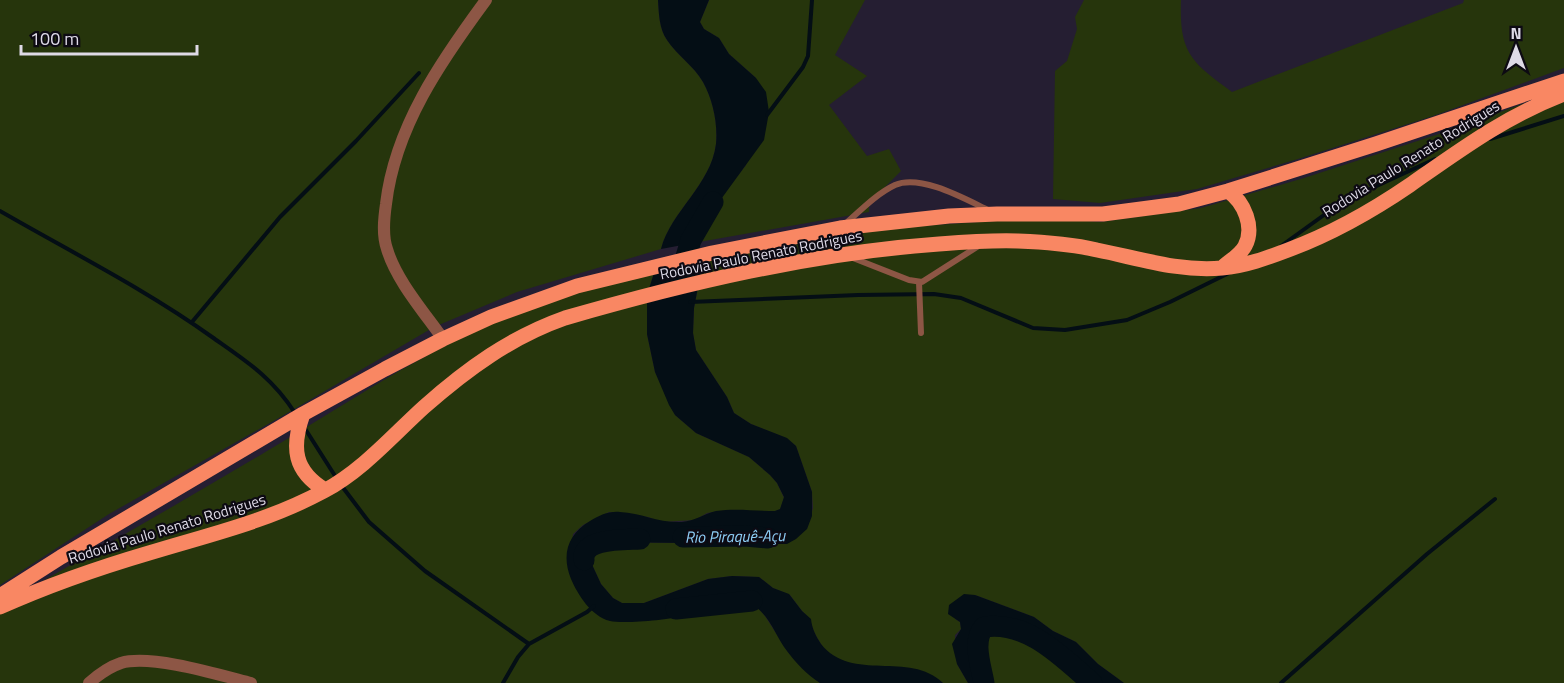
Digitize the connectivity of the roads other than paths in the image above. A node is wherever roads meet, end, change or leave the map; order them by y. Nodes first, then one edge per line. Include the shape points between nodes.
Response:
1 (486, 0) edge
2 (1564, 81) edge
3 (1564, 94) edge
4 (1228, 191) junction
5 (997, 214) junction
6 (840, 228) junction
7 (987, 241) junction
8 (844, 255) junction
9 (1222, 268) junction
10 (919, 282) junction
11 (921, 333) dead end
12 (443, 339) junction
13 (303, 414) junction
14 (325, 490) junction
15 (0, 596) edge
16 (0, 607) edge
17 (89, 683) edge
18 (251, 683) edge

1 - 12 street via 405,128 388,183 386,248 398,274
2 - 4 main road, Rodovia Paulo Renato Rodrigues
3 - 9 main road, Rodovia Paulo Renato Rodrigues via 1492,128 1338,229 1265,259
4 - 5 main road, Rodovia Paulo Renato Rodrigues via 1179,204 1124,212
4 - 9 main road via 1242,204 1248,235 1244,248
5 - 6 main road, Rodovia Paulo Renato Rodrigues
5 - 6 lane via 930,185 898,184 881,193
6 - 12 main road, Rodovia Paulo Renato Rodrigues via 712,252 577,286
7 - 8 main road, Rodovia Paulo Renato Rodrigues
7 - 9 main road, Rodovia Paulo Renato Rodrigues via 1053,243 1175,266
7 - 10 lane
8 - 10 lane
8 - 14 main road, Rodovia Paulo Renato Rodrigues via 710,280 545,325 495,351 424,407 381,450
10 - 11 lane
12 - 13 main road, Rodovia Paulo Renato Rodrigues
13 - 14 main road via 297,438 302,470 312,483
13 - 15 main road, Rodovia Paulo Renato Rodrigues
14 - 16 main road, Rodovia Paulo Renato Rodrigues via 247,525 70,578
17 - 18 street via 108,669 135,662 168,664

